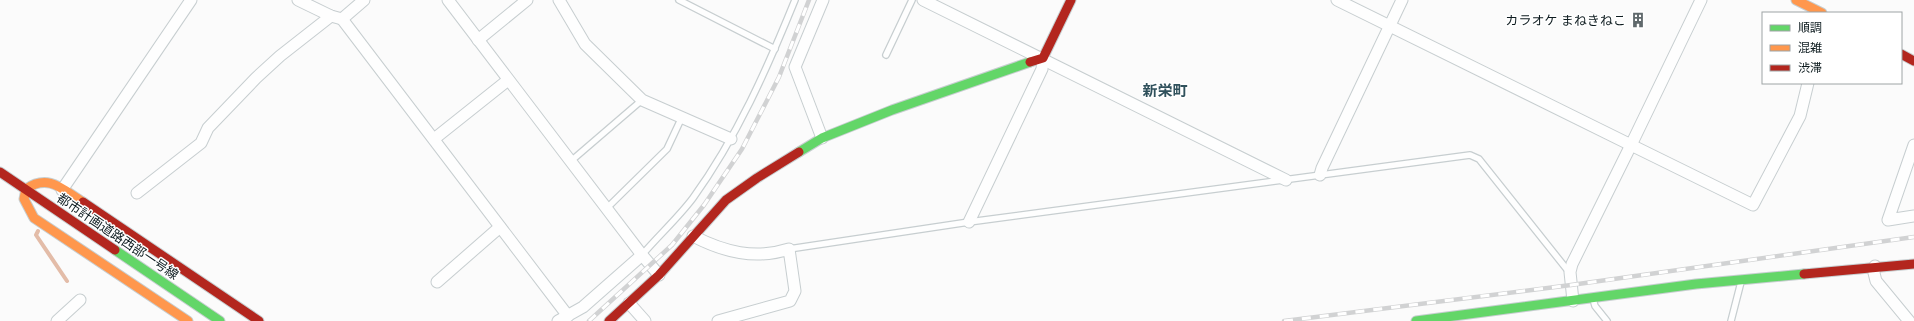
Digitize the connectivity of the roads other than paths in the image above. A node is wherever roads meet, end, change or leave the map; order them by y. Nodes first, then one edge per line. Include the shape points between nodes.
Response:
1 (191, 0) edge
2 (298, 0) edge
3 (364, 0) edge
4 (448, 0) edge
5 (527, 0) edge
6 (559, 0) edge
7 (679, 0) edge
8 (795, 0) edge
9 (823, 0) edge
10 (912, 0) edge
11 (923, 0) edge
12 (1071, 0) edge
13 (1337, 0) edge
14 (1402, 0) edge
15 (1701, 0) edge
16 (1796, 0) edge
17 (1818, 9) edge
18 (337, 18) junction
19 (1390, 26) junction
20 (478, 40) junction
21 (775, 49) junction
22 (886, 55) dead end
23 (1902, 55) edge
24 (1043, 58) junction
25 (1914, 61) edge
26 (508, 80) junction
27 (1808, 84) edge
28 (642, 100) junction
29 (682, 117) junction
30 (822, 138) junction
31 (434, 139) junction
32 (731, 139) junction
33 (1631, 145) junction
34 (1914, 145) edge
35 (571, 161) junction
36 (0, 172) edge
37 (1320, 175) junction
38 (1286, 180) junction
39 (26, 189) junction
40 (62, 190) junction
41 (137, 193) dead end
42 (607, 208) junction
43 (1914, 216) edge
44 (969, 222) junction
45 (500, 227) junction
46 (693, 236) junction
47 (789, 249) junction
48 (642, 255) junction
49 (1914, 264) edge
50 (1874, 266) junction
51 (1570, 272) junction
52 (659, 275) junction
53 (1741, 280) junction
54 (437, 282) dead end
55 (1593, 298) junction
56 (80, 300) dead end
57 (1573, 301) junction
58 (628, 303) junction
59 (563, 318) edge
60 (56, 321) edge
61 (188, 321) edge
62 (220, 321) edge
63 (259, 321) edge
64 (608, 321) edge
65 (645, 321) edge
66 (718, 321) edge
67 (1416, 321) edge
68 (1607, 321) edge
69 (1731, 321) edge
70 (1909, 321) edge

1 - 40 street
2 - 18 street
3 - 18 street
4 - 20 street
5 - 20 street
6 - 28 street via 585,44
7 - 21 lane
8 - 21 lane
9 - 30 street via 796,67
10 - 22 lane
11 - 24 street
12 - 24 main road
13 - 19 street
14 - 19 street
15 - 33 street
16 - 17 main road
18 - 31 street
18 - 41 street via 280,56 208,128 201,143
19 - 33 street
19 - 37 street
20 - 26 street
21 - 32 lane
23 - 25 main road
24 - 30 main road via 892,110
24 - 38 street
24 - 44 street via 1042,69
26 - 31 street
26 - 35 street
27 - 33 street via 1800,116 1753,205
28 - 29 street
28 - 35 lane
29 - 32 street
29 - 42 lane via 667,149
30 - 46 main road via 726,200
31 - 45 street
32 - 48 lane via 692,199
33 - 51 street
34 - 43 street via 1888,220
35 - 42 street
36 - 39 main road, 都市計画道路西部一号線
37 - 38 lane
37 - 51 lane via 1474,156
38 - 44 lane
39 - 40 main road via 48,181
39 - 61 main road via 24,199 34,218
39 - 62 main road, 都市計画道路西部一号線
40 - 63 main road
42 - 48 street
44 - 47 lane
45 - 54 street
45 - 59 street
46 - 47 street via 746,255
46 - 52 main road
47 - 66 street via 795,291 790,301
48 - 52 street
48 - 59 street via 583,307
49 - 50 main road
50 - 53 main road
50 - 70 street via 1876,281
51 - 57 street
52 - 58 main road
53 - 55 main road
53 - 69 lane
55 - 57 main road
55 - 68 lane
56 - 60 street
57 - 67 main road
58 - 64 main road
58 - 65 street

